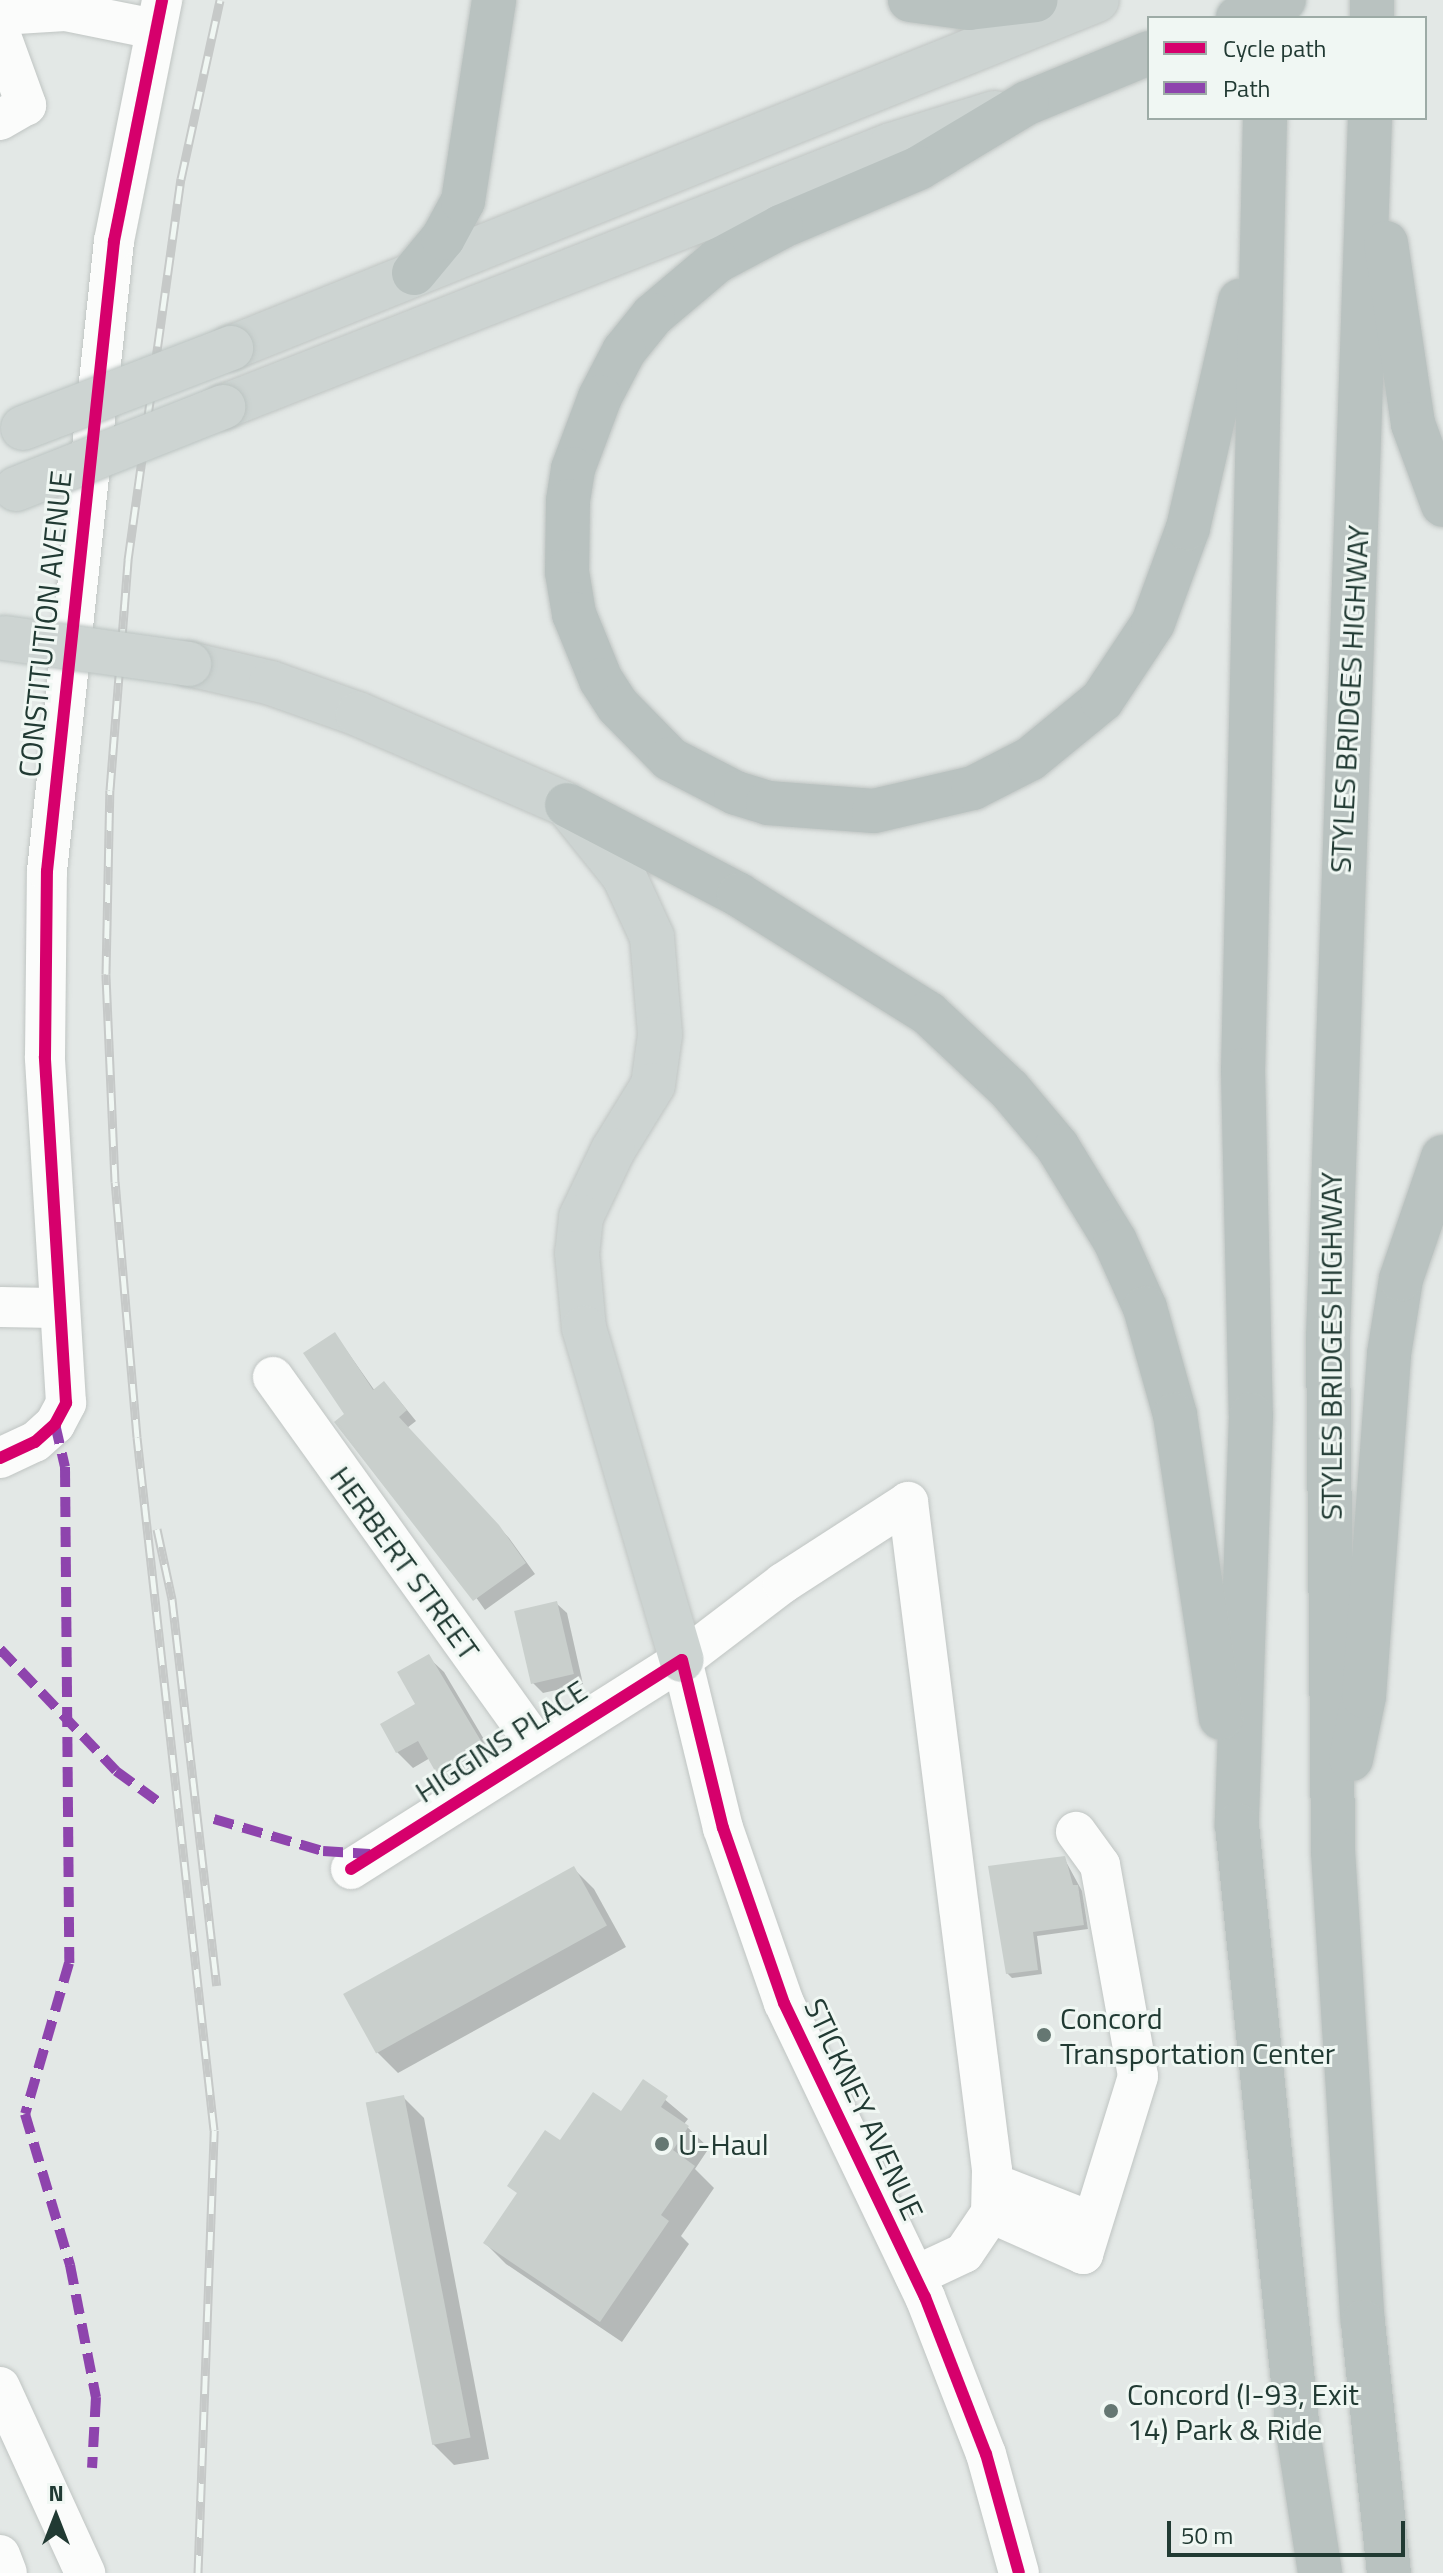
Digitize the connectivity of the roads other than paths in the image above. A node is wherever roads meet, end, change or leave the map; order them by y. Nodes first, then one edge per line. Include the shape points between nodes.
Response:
1 (494, 0) edge
2 (910, 0) edge
3 (1036, 0) edge
4 (1097, 0) edge
5 (0, 15) edge
6 (158, 15) edge
7 (0, 33) edge
8 (1147, 54) edge
9 (1027, 103) junction
10 (0, 120) edge
11 (1265, 120) edge
12 (1370, 122) edge
13 (1258, 233) junction
14 (414, 273) junction
15 (12, 433) edge
16 (8, 492) edge
17 (1443, 505) edge
18 (2, 638) edge
19 (567, 805) junction
20 (1443, 1157) edge
21 (0, 1307) edge
22 (59, 1308) junction
23 (273, 1377) dead end
24 (0, 1458) edge
25 (682, 1660) junction
26 (539, 1748) junction
27 (1237, 1825) junction
28 (1076, 1832) dead end
29 (1333, 1851) junction
30 (351, 1869) dead end
31 (991, 2198) junction
32 (915, 2276) junction
33 (1363, 2322) junction
34 (0, 2387) edge
35 (1298, 2432) junction
36 (0, 2555) edge
37 (7, 2573) edge
38 (85, 2573) edge
39 (1019, 2573) edge
40 (1291, 2573) edge
41 (1320, 2573) edge
42 (1389, 2573) edge
43 (1413, 2573) edge

1 - 14 highway via 463,201 443,238
2 - 3 highway via 969,8
4 - 14 main road
5 - 6 street
6 - 22 street, CONSTITUTION AVENUE via 114,241 52,788 45,1057
7 - 10 street via 26,105
8 - 9 highway
9 - 13 highway via 919,168 781,227 717,261 653,315 624,351 600,397 573,469 568,501 567,572 574,614 584,646 618,706 670,759 703,778 768,803 874,811 973,788 1030,759 1083,719 1141,647 1174,576
9 - 16 main road, bridge via 891,145
11 - 13 highway
12 - 17 highway via 1413,424
12 - 29 highway, STYLES BRIDGES HIGHWAY via 1328,1336
13 - 27 highway via 1243,1070 1251,1415
14 - 15 main road, bridge
18 - 19 main road, bridge via 189,664 271,683 358,714
19 - 25 main road via 624,876 652,937 660,1035 653,1085 581,1217 577,1253 584,1328
19 - 27 highway via 739,895 928,1013 1009,1089 1057,1146 1115,1241 1145,1308 1175,1415
20 - 29 highway via 1412,1241 1389,1354 1364,1696
21 - 22 street
22 - 24 street, CONSTITUTION AVENUE via 66,1403 55,1424 35,1442
23 - 26 street, HERBERT STREET
25 - 26 street, HIGGINS PLACE
25 - 31 street, HIGGINS PLACE via 783,1583 908,1502
25 - 32 street, STICKNEY AVENUE via 723,1828 784,2003
26 - 30 street, HIGGINS PLACE
27 - 35 highway
28 - 31 street via 1100,1865 1138,2076 1088,2238
29 - 33 highway, STYLES BRIDGES HIGHWAY
31 - 32 street via 964,2253
32 - 39 street, STICKNEY AVENUE via 986,2454
33 - 42 highway, STYLES BRIDGES HIGHWAY
33 - 43 highway
34 - 38 street
35 - 40 highway
35 - 41 highway
36 - 37 street

